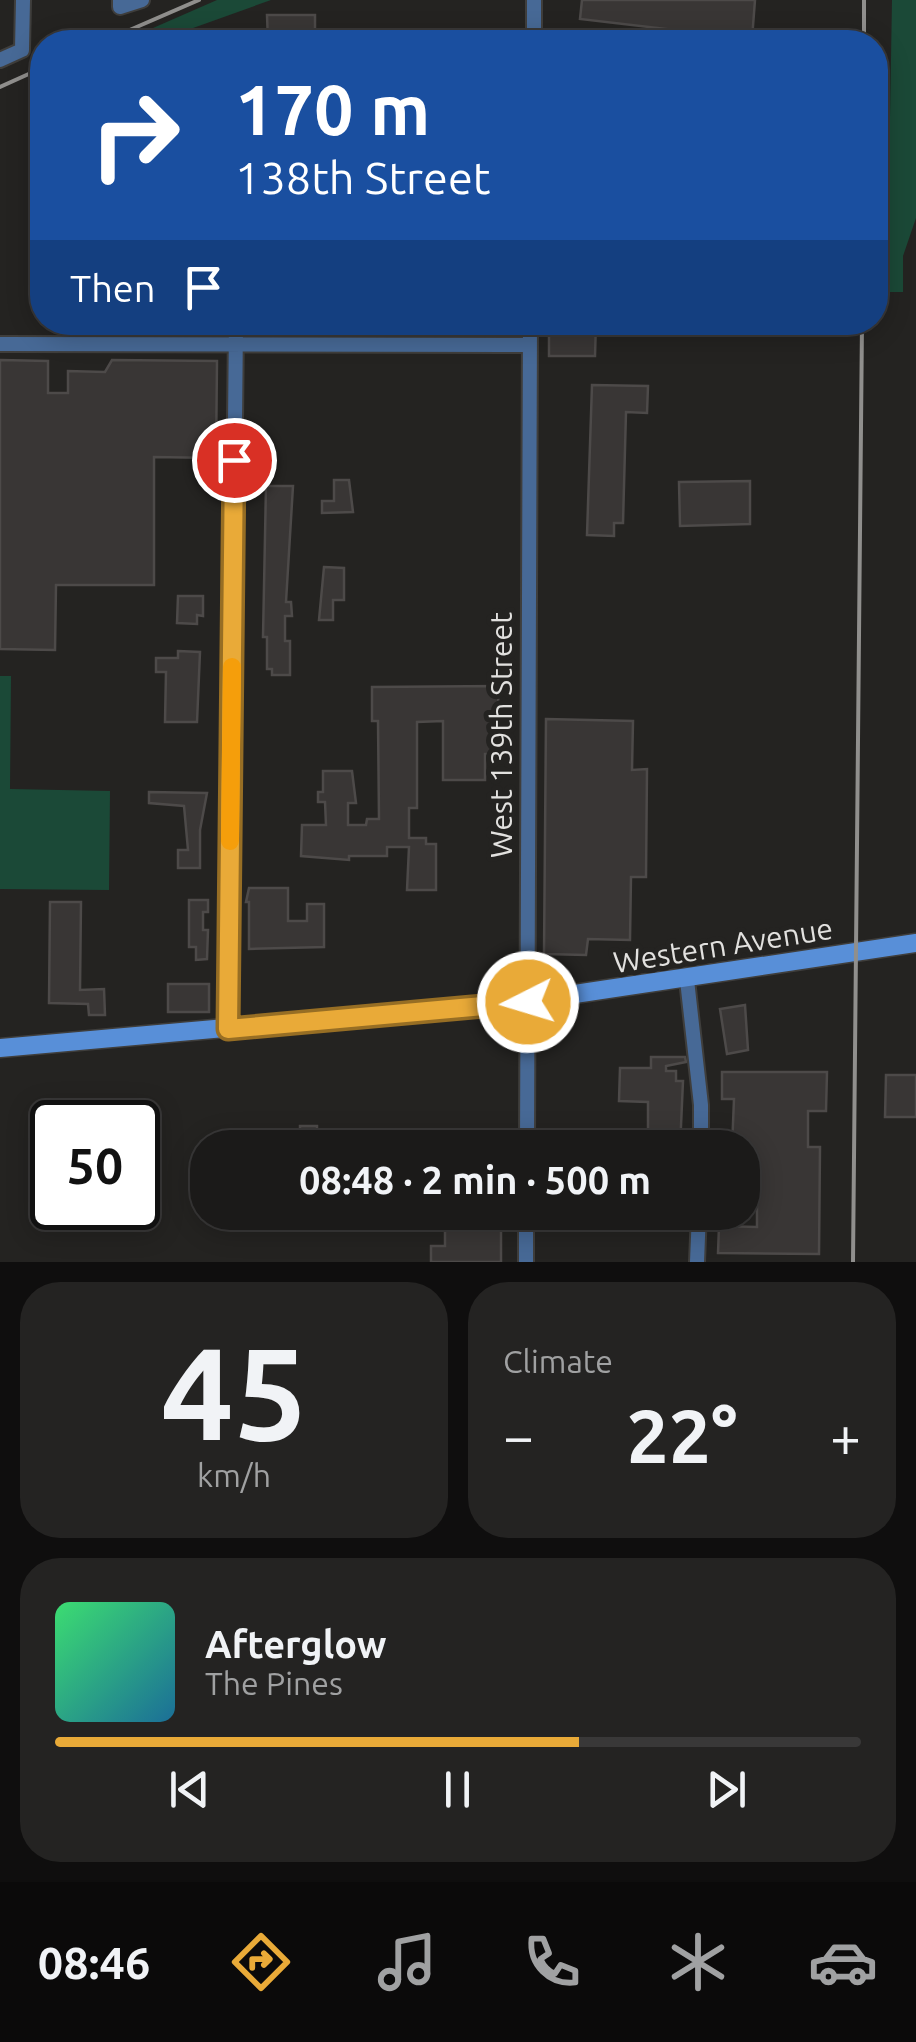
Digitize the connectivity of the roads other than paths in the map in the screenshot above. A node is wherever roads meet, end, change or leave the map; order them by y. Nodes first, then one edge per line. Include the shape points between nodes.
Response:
1 (22, 0) edge
2 (120, 0) edge
3 (142, 0) edge
4 (534, 0) edge
5 (534, 30) edge
6 (0, 60) edge
7 (236, 335) edge
8 (529, 335) edge
9 (236, 342) junction
10 (0, 344) edge
11 (529, 345) junction
12 (916, 943) edge
13 (687, 980) junction
14 (528, 1002) junction
15 (228, 1029) junction
16 (0, 1048) edge
17 (527, 1130) edge
18 (701, 1130) edge
19 (526, 1230) edge
20 (698, 1230) edge
21 (526, 1262) edge
22 (697, 1262) edge

1 - 6 street via 22,50
2 - 3 street via 124,8
4 - 5 street
7 - 9 street
8 - 11 street, West 139th Street
9 - 10 street
9 - 11 street
9 - 15 street
11 - 14 street, West 139th Street
12 - 13 main road, Western Avenue
13 - 14 main road, Western Avenue
13 - 18 street
14 - 15 main road, Western Avenue
14 - 17 street, West 139th Street
15 - 16 main road, Western Avenue
19 - 21 street
20 - 22 street

